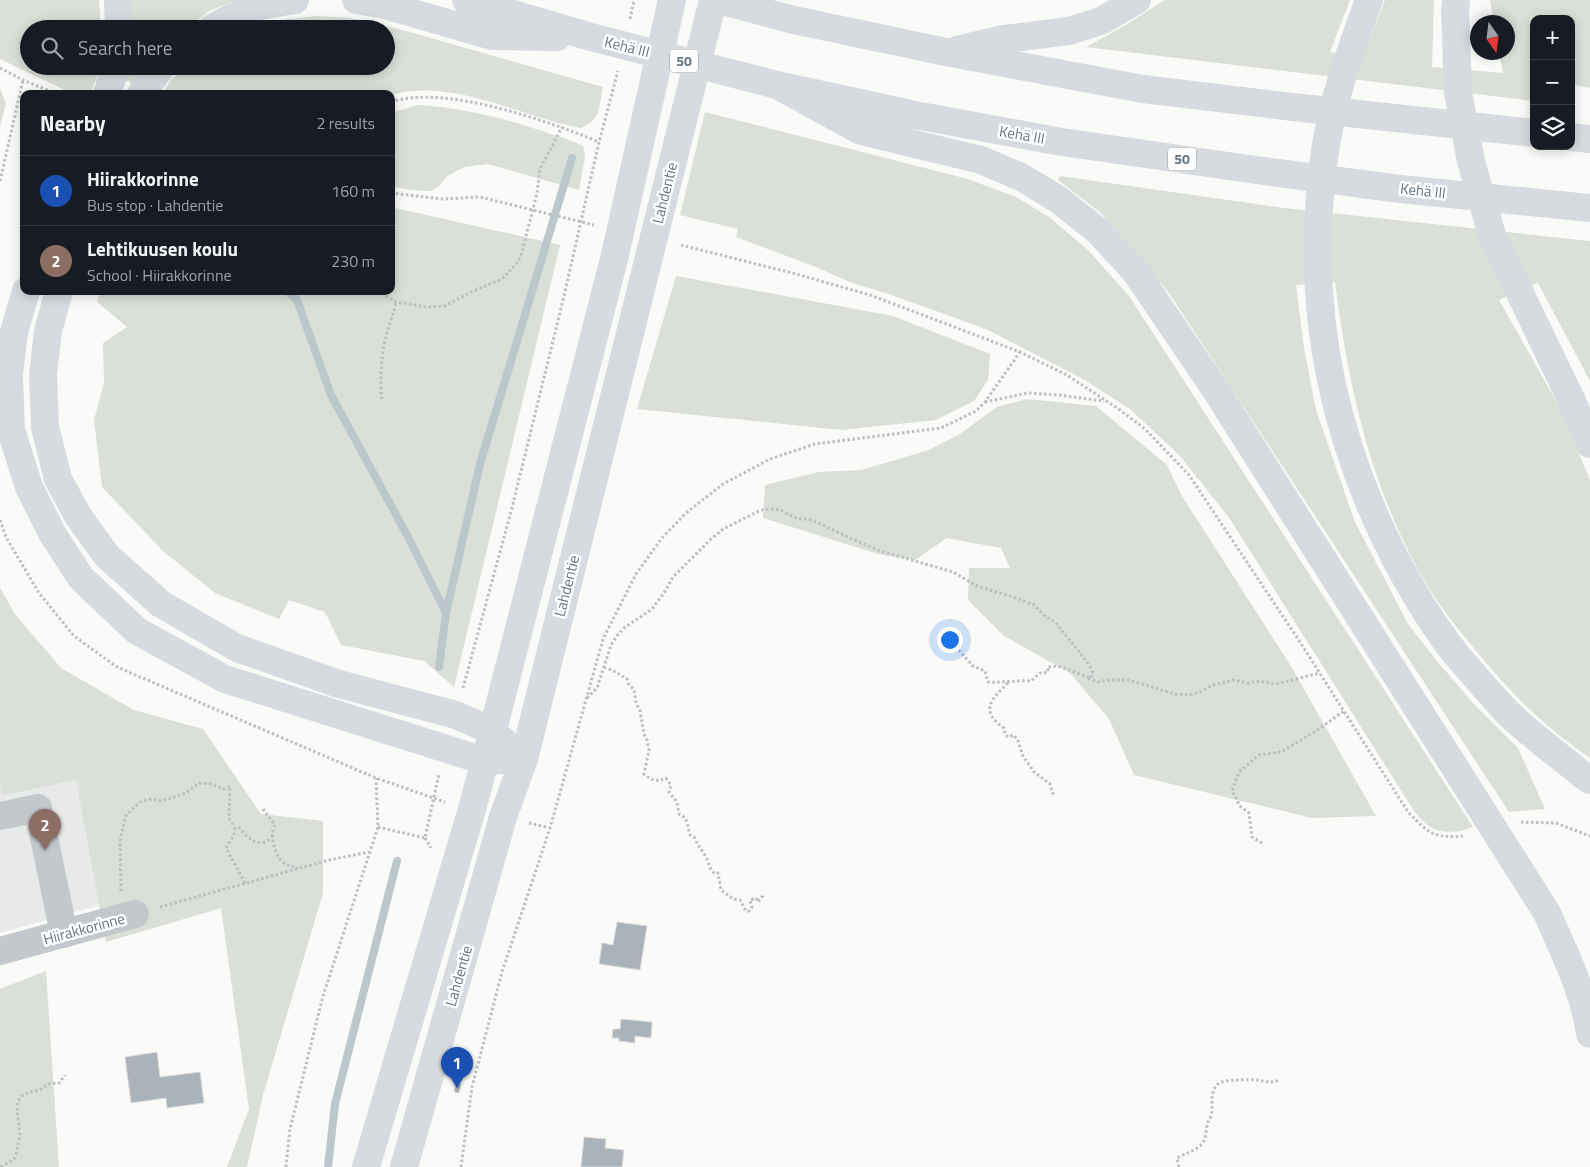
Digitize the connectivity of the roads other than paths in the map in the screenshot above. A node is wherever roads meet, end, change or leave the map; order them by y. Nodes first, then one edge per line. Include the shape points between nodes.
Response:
1 (118, 0) edge
2 (295, 0) edge
3 (356, 0) edge
4 (466, 0) edge
5 (672, 0) edge
6 (712, 0) edge
7 (718, 0) edge
8 (1137, 0) edge
9 (1370, 0) edge
10 (1455, 6) edge
11 (119, 20) edge
12 (226, 20) edge
13 (591, 37) junction
14 (946, 52) junction
15 (113, 75) edge
16 (155, 75) edge
17 (777, 85) junction
18 (108, 90) edge
19 (144, 90) edge
20 (1530, 133) edge
21 (1575, 137) edge
22 (1590, 139) edge
23 (1590, 208) edge
24 (25, 295) edge
25 (58, 295) edge
26 (1590, 444) edge
27 (492, 731) junction
28 (524, 759) junction
29 (485, 761) junction
30 (1590, 780) edge
31 (0, 816) edge
32 (127, 917) road end
33 (64, 934) junction
34 (0, 951) edge
35 (1590, 1034) edge
36 (366, 1167) edge
37 (404, 1167) edge

1 - 11 main road
2 - 12 main road via 260,6
3 - 13 main road via 385,5 492,36
4 - 13 main road, Kehä III / 50
5 - 27 main road via 615,255
6 - 28 main road, Lahdentie
7 - 14 main road via 794,20
8 - 14 main road via 1101,21 1069,31 1004,39
9 - 30 main road via 1346,61 1326,144 1318,220 1321,320 1329,377 1349,452 1377,522 1411,588 1454,652 1508,712
10 - 26 main road via 1458,92 1471,161 1492,235
13 - 17 main road, Kehä III / 50
14 - 20 main road via 1143,89
15 - 18 main road
16 - 19 main road
17 - 23 main road, Kehä III / 50 via 915,115 1082,145 1400,189
17 - 35 main road via 861,131 981,160 1021,177 1059,200 1098,231 1135,271 1217,392 1547,913 1573,970
21 - 22 main road
24 - 29 main road via 14,332 9,375 12,430 29,487 52,533 81,578 137,631 225,679
25 - 27 main road via 48,331 43,375 45,427 58,479 78,516 107,556 161,604 237,648 339,684 456,715
27 - 28 main road
27 - 29 main road
28 - 29 main road
28 - 37 main road, Lahdentie via 503,817
29 - 36 main road
31 - 33 street via 38,808
32 - 33 street, Hiirakkorinne
33 - 34 street, Hiirakkorinne

